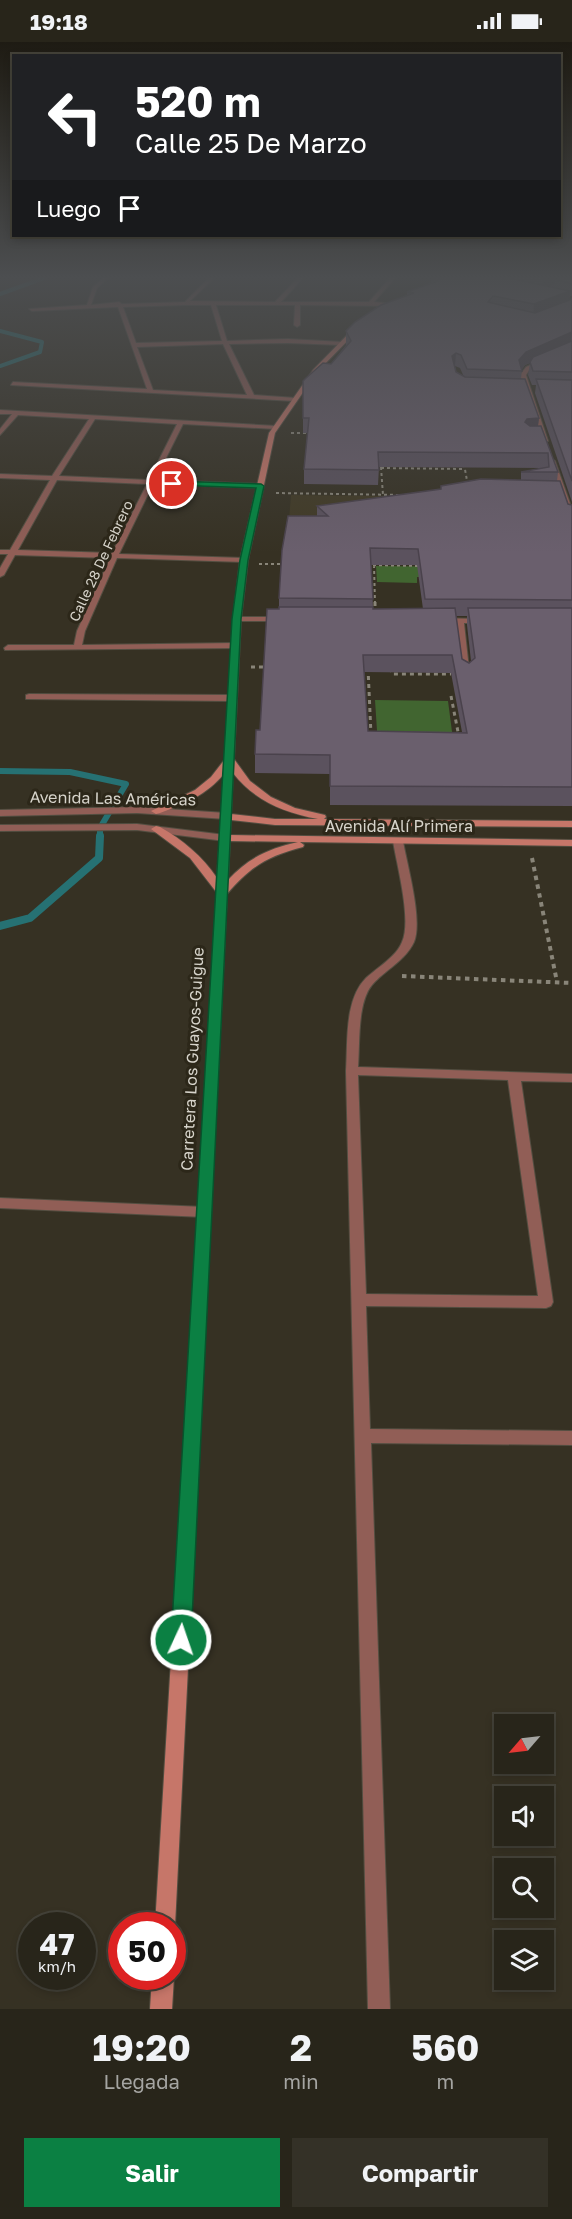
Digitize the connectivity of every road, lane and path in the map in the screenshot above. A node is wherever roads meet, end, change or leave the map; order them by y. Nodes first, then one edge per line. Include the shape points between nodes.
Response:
1 (143, 370) edge
2 (238, 370) edge
3 (319, 370) edge
4 (527, 370) edge
5 (13, 384) dead end
6 (151, 391) junction
7 (251, 396) junction
8 (294, 399) junction
9 (0, 412) edge
10 (16, 413) junction
11 (93, 417) junction
12 (181, 422) junction
13 (274, 430) junction
14 (0, 433) edge
15 (320, 433) edge
16 (547, 446) edge
17 (381, 456) edge
18 (550, 456) edge
19 (462, 457) edge
20 (381, 468) junction
21 (465, 469) junction
22 (0, 476) edge
23 (55, 477) junction
24 (151, 483) junction
25 (260, 490) junction
26 (469, 491) edge
27 (551, 492) edge
28 (562, 492) junction
29 (383, 495) junction
30 (405, 495) edge
31 (572, 519) edge
32 (0, 552) edge
33 (11, 552) junction
34 (115, 554) junction
35 (244, 562) junction
36 (291, 564) edge
37 (362, 565) edge
38 (374, 566) junction
39 (429, 566) edge
40 (0, 575) edge
41 (237, 619) junction
42 (294, 619) edge
43 (375, 620) edge
44 (430, 620) edge
45 (460, 620) junction
46 (494, 621) edge
47 (235, 646) junction
48 (8, 648) dead end
49 (77, 648) junction
50 (234, 667) junction
51 (267, 667) edge
52 (368, 668) edge
53 (391, 668) edge
54 (467, 675) joint
55 (29, 697) dead end
56 (232, 698) junction
57 (463, 698) edge
58 (371, 736) edge
59 (459, 738) edge
60 (229, 759) junction
61 (156, 811) junction
62 (0, 813) edge
63 (226, 816) junction
64 (351, 822) junction
65 (572, 824) edge
66 (0, 828) edge
67 (156, 829) junction
68 (225, 838) junction
69 (330, 841) junction
70 (398, 841) junction
71 (529, 842) junction
72 (572, 843) edge
73 (222, 893) junction
74 (376, 975) junction
75 (557, 982) junction
76 (572, 983) edge
77 (352, 1071) junction
78 (514, 1076) junction
79 (572, 1078) edge
80 (0, 1203) edge
81 (204, 1212) junction
82 (358, 1300) junction
83 (363, 1436) junction
84 (572, 1438) edge
85 (166, 1912) edge
86 (162, 1990) edge
87 (161, 2009) edge
88 (379, 2009) edge

1 - 6 street
2 - 7 street
3 - 8 main road, Carretera Los Guayos-Guigue
4 - 16 street via 523,375 540,436
5 - 6 street
6 - 7 street
7 - 8 street
8 - 13 main road, Carretera Los Guayos-Guigue
9 - 10 street
10 - 11 street
10 - 14 street
11 - 12 street
11 - 23 street
12 - 13 street
12 - 24 street, Calle 28 De Febrero
13 - 15 path
13 - 25 main road, Carretera Los Guayos-Guigue
17 - 20 path
18 - 28 street
19 - 21 path
20 - 21 path
20 - 29 path
21 - 26 path
22 - 23 street
23 - 24 street
23 - 33 street
24 - 25 street
24 - 34 street, Calle 28 De Febrero
25 - 29 path
25 - 35 main road, Carretera Los Guayos-Guigue
27 - 28 street
28 - 31 street
29 - 30 path
32 - 33 street
33 - 34 street
33 - 40 street
34 - 35 street
34 - 49 street, Calle 28 De Febrero
35 - 36 path
35 - 41 main road, Carretera Los Guayos-Guigue
37 - 38 path
38 - 39 path
38 - 43 path
41 - 42 street
41 - 47 main road, Carretera Los Guayos-Guigue
44 - 45 street
45 - 46 street
45 - 54 street
47 - 49 street
47 - 50 main road, Carretera Los Guayos-Guigue
48 - 49 street
50 - 51 path
50 - 56 main road, Carretera Los Guayos-Guigue
52 - 58 path
53 - 54 path via 392,674
55 - 56 street
56 - 60 main road, Carretera Los Guayos-Guigue
57 - 59 path via 451,697
60 - 61 main road via 214,782 200,792
60 - 63 main road, Carretera Los Guayos-Guigue
60 - 64 main road via 247,786 264,798 294,810
61 - 62 street, Avenida Las Américas
61 - 63 street, Avenida Las Américas
63 - 64 main road, Avenida Alí Primera via 275,822
63 - 68 main road, Carretera Los Guayos-Guigue
64 - 65 main road, Avenida Alí Primera
66 - 67 street, Avenida Las Américas
67 - 68 street, Avenida Las Américas
67 - 73 main road via 198,858
68 - 69 main road, Avenida Alí Primera
68 - 73 main road, Carretera Los Guayos-Guigue
69 - 70 main road, Avenida Alí Primera
69 - 73 main road via 288,847 263,856 242,868
70 - 71 main road, Avenida Alí Primera
70 - 74 street via 412,926 408,942
71 - 72 main road, Avenida Alí Primera
71 - 75 path
73 - 81 main road, Carretera Los Guayos-Guigue
74 - 75 path
74 - 77 street via 365,986 359,1001
75 - 76 path
77 - 78 street
77 - 82 street
78 - 79 street
78 - 82 street via 546,1302
80 - 81 street
81 - 85 main road, Carretera Los Guayos-Guigue
82 - 83 street
83 - 84 street
83 - 88 street
86 - 87 main road

